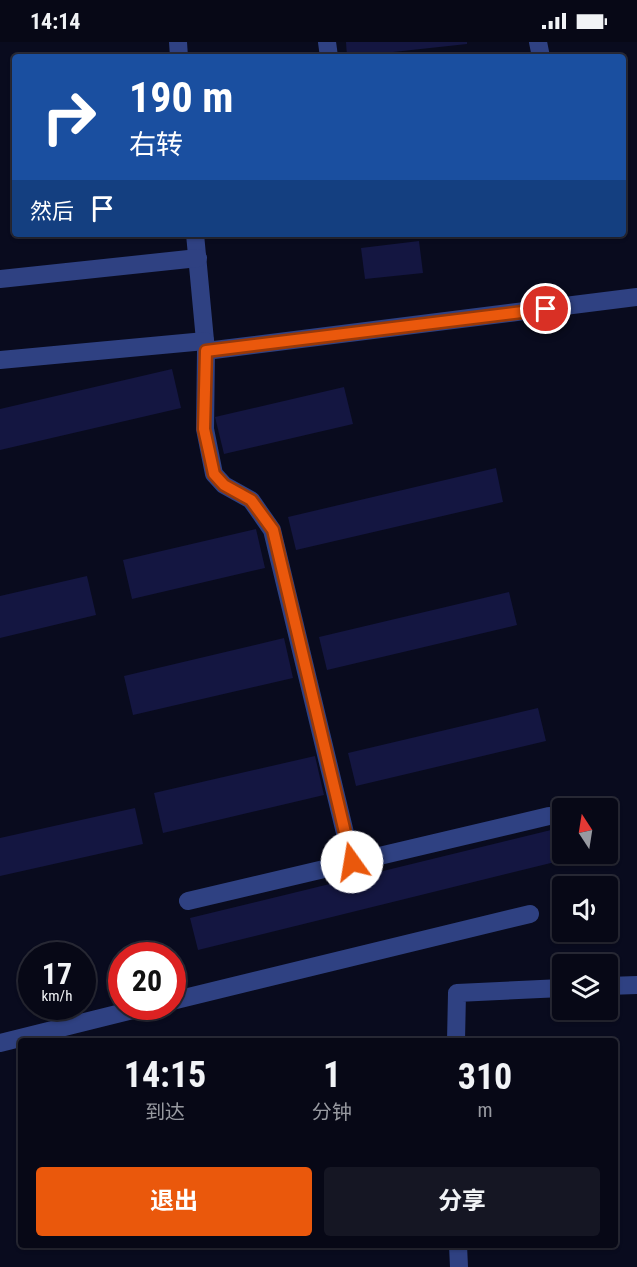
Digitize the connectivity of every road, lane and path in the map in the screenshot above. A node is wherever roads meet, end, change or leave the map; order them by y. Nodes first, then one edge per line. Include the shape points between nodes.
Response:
1 (195, 237) edge
2 (198, 258) junction
3 (0, 279) edge
4 (637, 297) edge
5 (206, 346) junction
6 (0, 360) edge
7 (549, 816) dead end
8 (352, 862) junction
9 (188, 901) dead end
10 (530, 914) dead end
11 (637, 985) edge
12 (618, 986) edge
13 (552, 988) edge
14 (186, 998) edge
15 (108, 1016) edge
16 (20, 1038) edge
17 (456, 1038) edge
18 (18, 1039) edge
19 (0, 1043) edge
20 (458, 1248) edge
21 (459, 1267) edge

1 - 2 street
2 - 3 street
2 - 5 street
4 - 5 street
5 - 6 street
5 - 8 street via 204,429 214,474 224,485 251,500 273,530
7 - 8 street
8 - 9 street
10 - 14 street
11 - 12 street
13 - 17 street via 456,993
15 - 16 street
18 - 19 street
20 - 21 street

